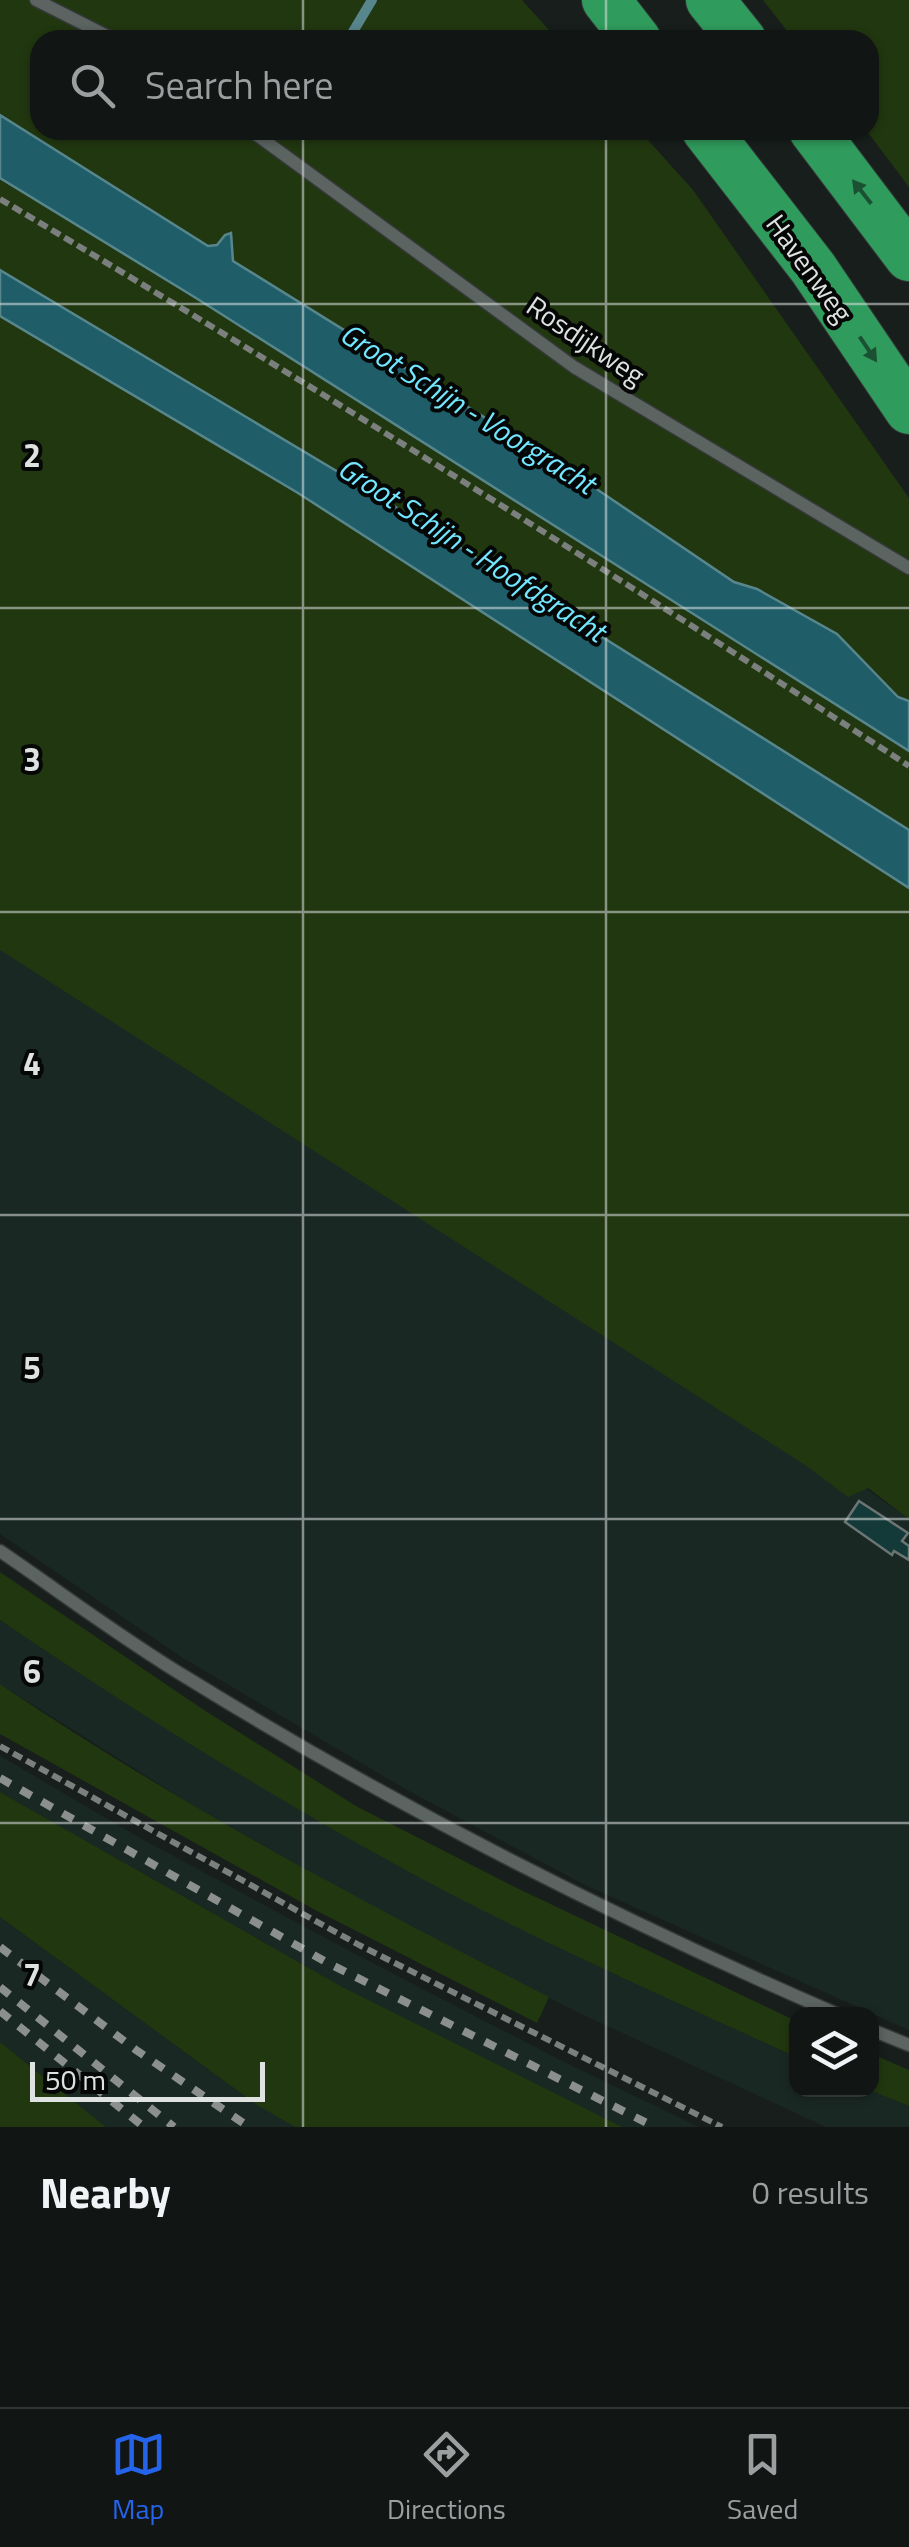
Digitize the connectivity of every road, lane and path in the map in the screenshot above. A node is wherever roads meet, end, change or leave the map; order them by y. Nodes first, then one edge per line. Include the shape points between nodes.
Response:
1 (36, 0) edge
2 (606, 0) edge
3 (710, 0) edge
4 (95, 30) edge
5 (628, 30) edge
6 (734, 30) edge
7 (264, 140) edge
8 (714, 140) edge
9 (821, 140) edge
10 (0, 199) edge
11 (909, 257) edge
12 (909, 410) edge
13 (909, 568) edge
14 (909, 766) edge
15 (0, 1551) edge
16 (0, 1746) edge
17 (822, 2007) edge
18 (879, 2033) edge
19 (909, 2045) edge
20 (722, 2127) edge

1 - 4 lane
2 - 5 highway
3 - 6 highway
7 - 13 lane, Rosdijkweg via 574,366
8 -> 12 highway, Havenweg via 813,268
11 -> 9 highway
10 - 14 path
15 - 17 lane via 185,1677 408,1808
16 - 20 path via 359,1946
18 - 19 lane

